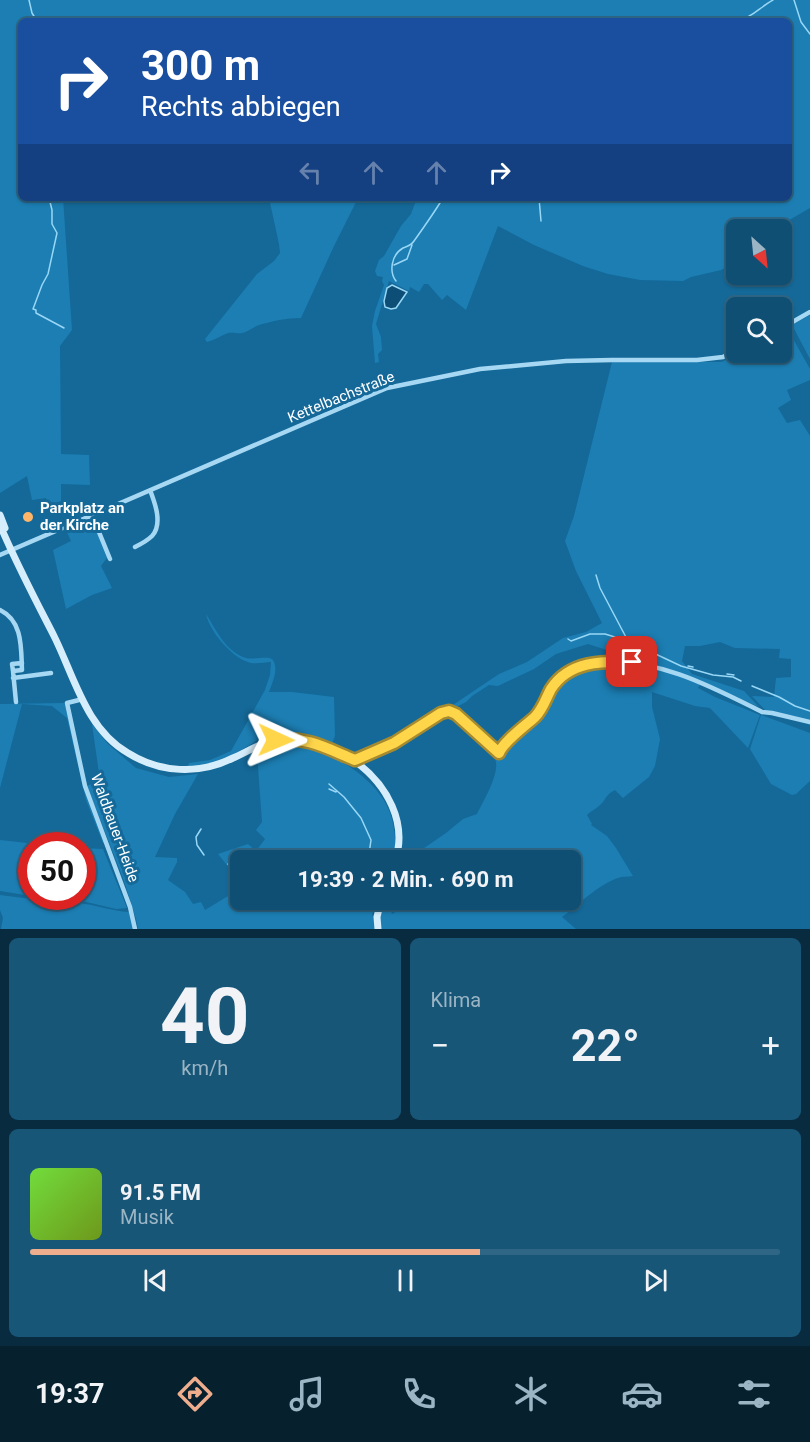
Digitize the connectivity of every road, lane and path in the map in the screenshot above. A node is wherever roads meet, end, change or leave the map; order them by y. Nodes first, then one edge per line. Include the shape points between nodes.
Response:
1 (810, 312) edge
2 (792, 322) edge
3 (726, 355) edge
4 (150, 490) junction
5 (0, 515) edge
6 (92, 515) junction
7 (0, 525) edge
8 (135, 547) dead end
9 (13, 549) junction
10 (0, 555) edge
11 (110, 559) dead end
12 (0, 610) edge
13 (54, 637) junction
14 (51, 673) dead end
15 (14, 678) junction
16 (83, 699) junction
17 (16, 702) dead end
18 (810, 722) edge
19 (355, 760) junction
20 (398, 850) edge
21 (379, 910) edge
22 (135, 929) edge
23 (378, 929) edge

1 - 2 street
3 - 4 street, Kettelbachstraße via 697,360 566,361 480,369 387,387
4 - 6 street, Kettelbachstraße
4 - 8 street via 157,529
5 - 9 main road
6 - 9 street, Kettelbachstraße
6 - 11 street
7 - 9 main road
9 - 10 street, Kettelbachstraße
9 - 13 main road
9 - 13 main road
12 - 15 street via 11,617 19,634 22,663 12,664
13 - 16 main road
14 - 15 street
15 - 17 street
16 - 19 main road via 96,723 118,747 158,766 184,770 211,767 284,739 314,742
16 - 22 street, Waldbauer-Heide via 67,703 85,786
18 - 19 street via 762,712 669,672 632,662 613,662 576,667 563,676 552,687 540,712 505,742 499,753 449,711
19 - 20 main road via 387,794 398,821
21 - 23 main road

